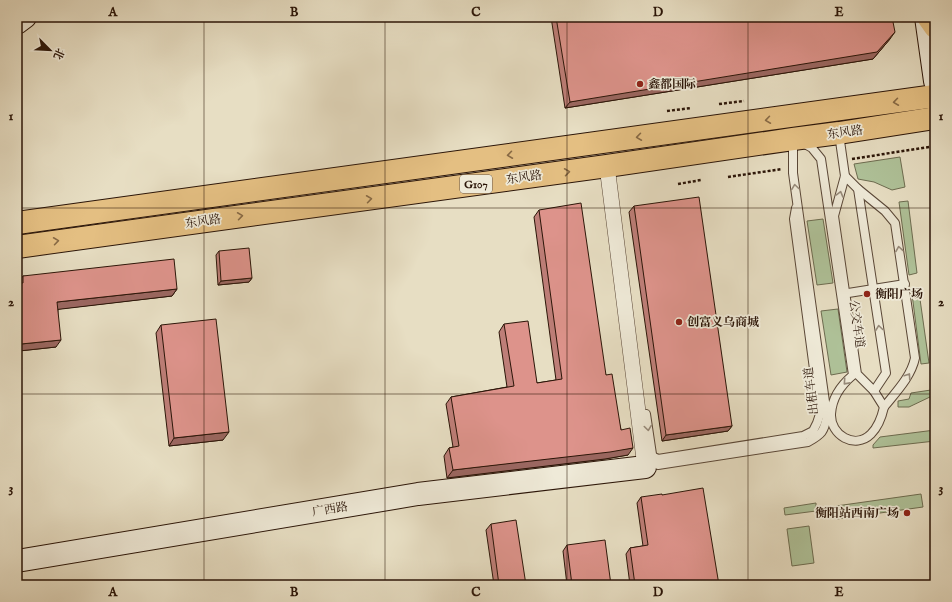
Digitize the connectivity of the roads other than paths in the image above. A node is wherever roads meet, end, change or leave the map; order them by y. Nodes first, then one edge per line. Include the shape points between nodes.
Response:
1 (25, 17) edge
2 (927, 17) edge
3 (17, 23) edge
4 (935, 27) edge
5 (935, 81) edge
6 (935, 96) edge
7 (935, 118) edge
8 (839, 133) junction
9 (793, 139) junction
10 (607, 166) junction
11 (845, 176) junction
12 (858, 189) junction
13 (17, 223) edge
14 (17, 246) edge
15 (905, 284) junction
16 (874, 288) junction
17 (843, 294) junction
18 (874, 391) junction
19 (884, 407) junction
20 (652, 463) junction
21 (17, 561) edge

1 - 3 street
2 - 4 highway
2 - 5 street
6 -> 13 highway, 东风路 / G107
7 - 8 highway, 东风路 / G107
8 - 9 highway, 东风路 / G107
8 - 11 lane
9 - 10 highway, 东风路 / G107
9 - 17 lane, 公交车道 via 812,148 821,160
20 -> 9 lane, 出租车道 via 658,459 803,436 813,431 817,423 820,414 794,219 797,204 793,173
14 -> 10 highway, 东风路 / G107
10 - 20 street via 634,378
11 - 12 lane, 公交车道
17 -> 11 lane via 834,216
15 -> 12 lane, 公交车道 via 895,223 885,211
12 - 16 lane
15 - 16 lane
19 -> 15 lane, 公交车道 via 914,364
16 - 17 lane
18 -> 16 lane via 886,373
17 - 18 lane via 857,374
17 -> 19 lane, 公交车道 via 853,374 835,397 831,421 844,438 862,440 875,430
18 - 19 lane
20 - 21 street, 广西路 via 418,494

